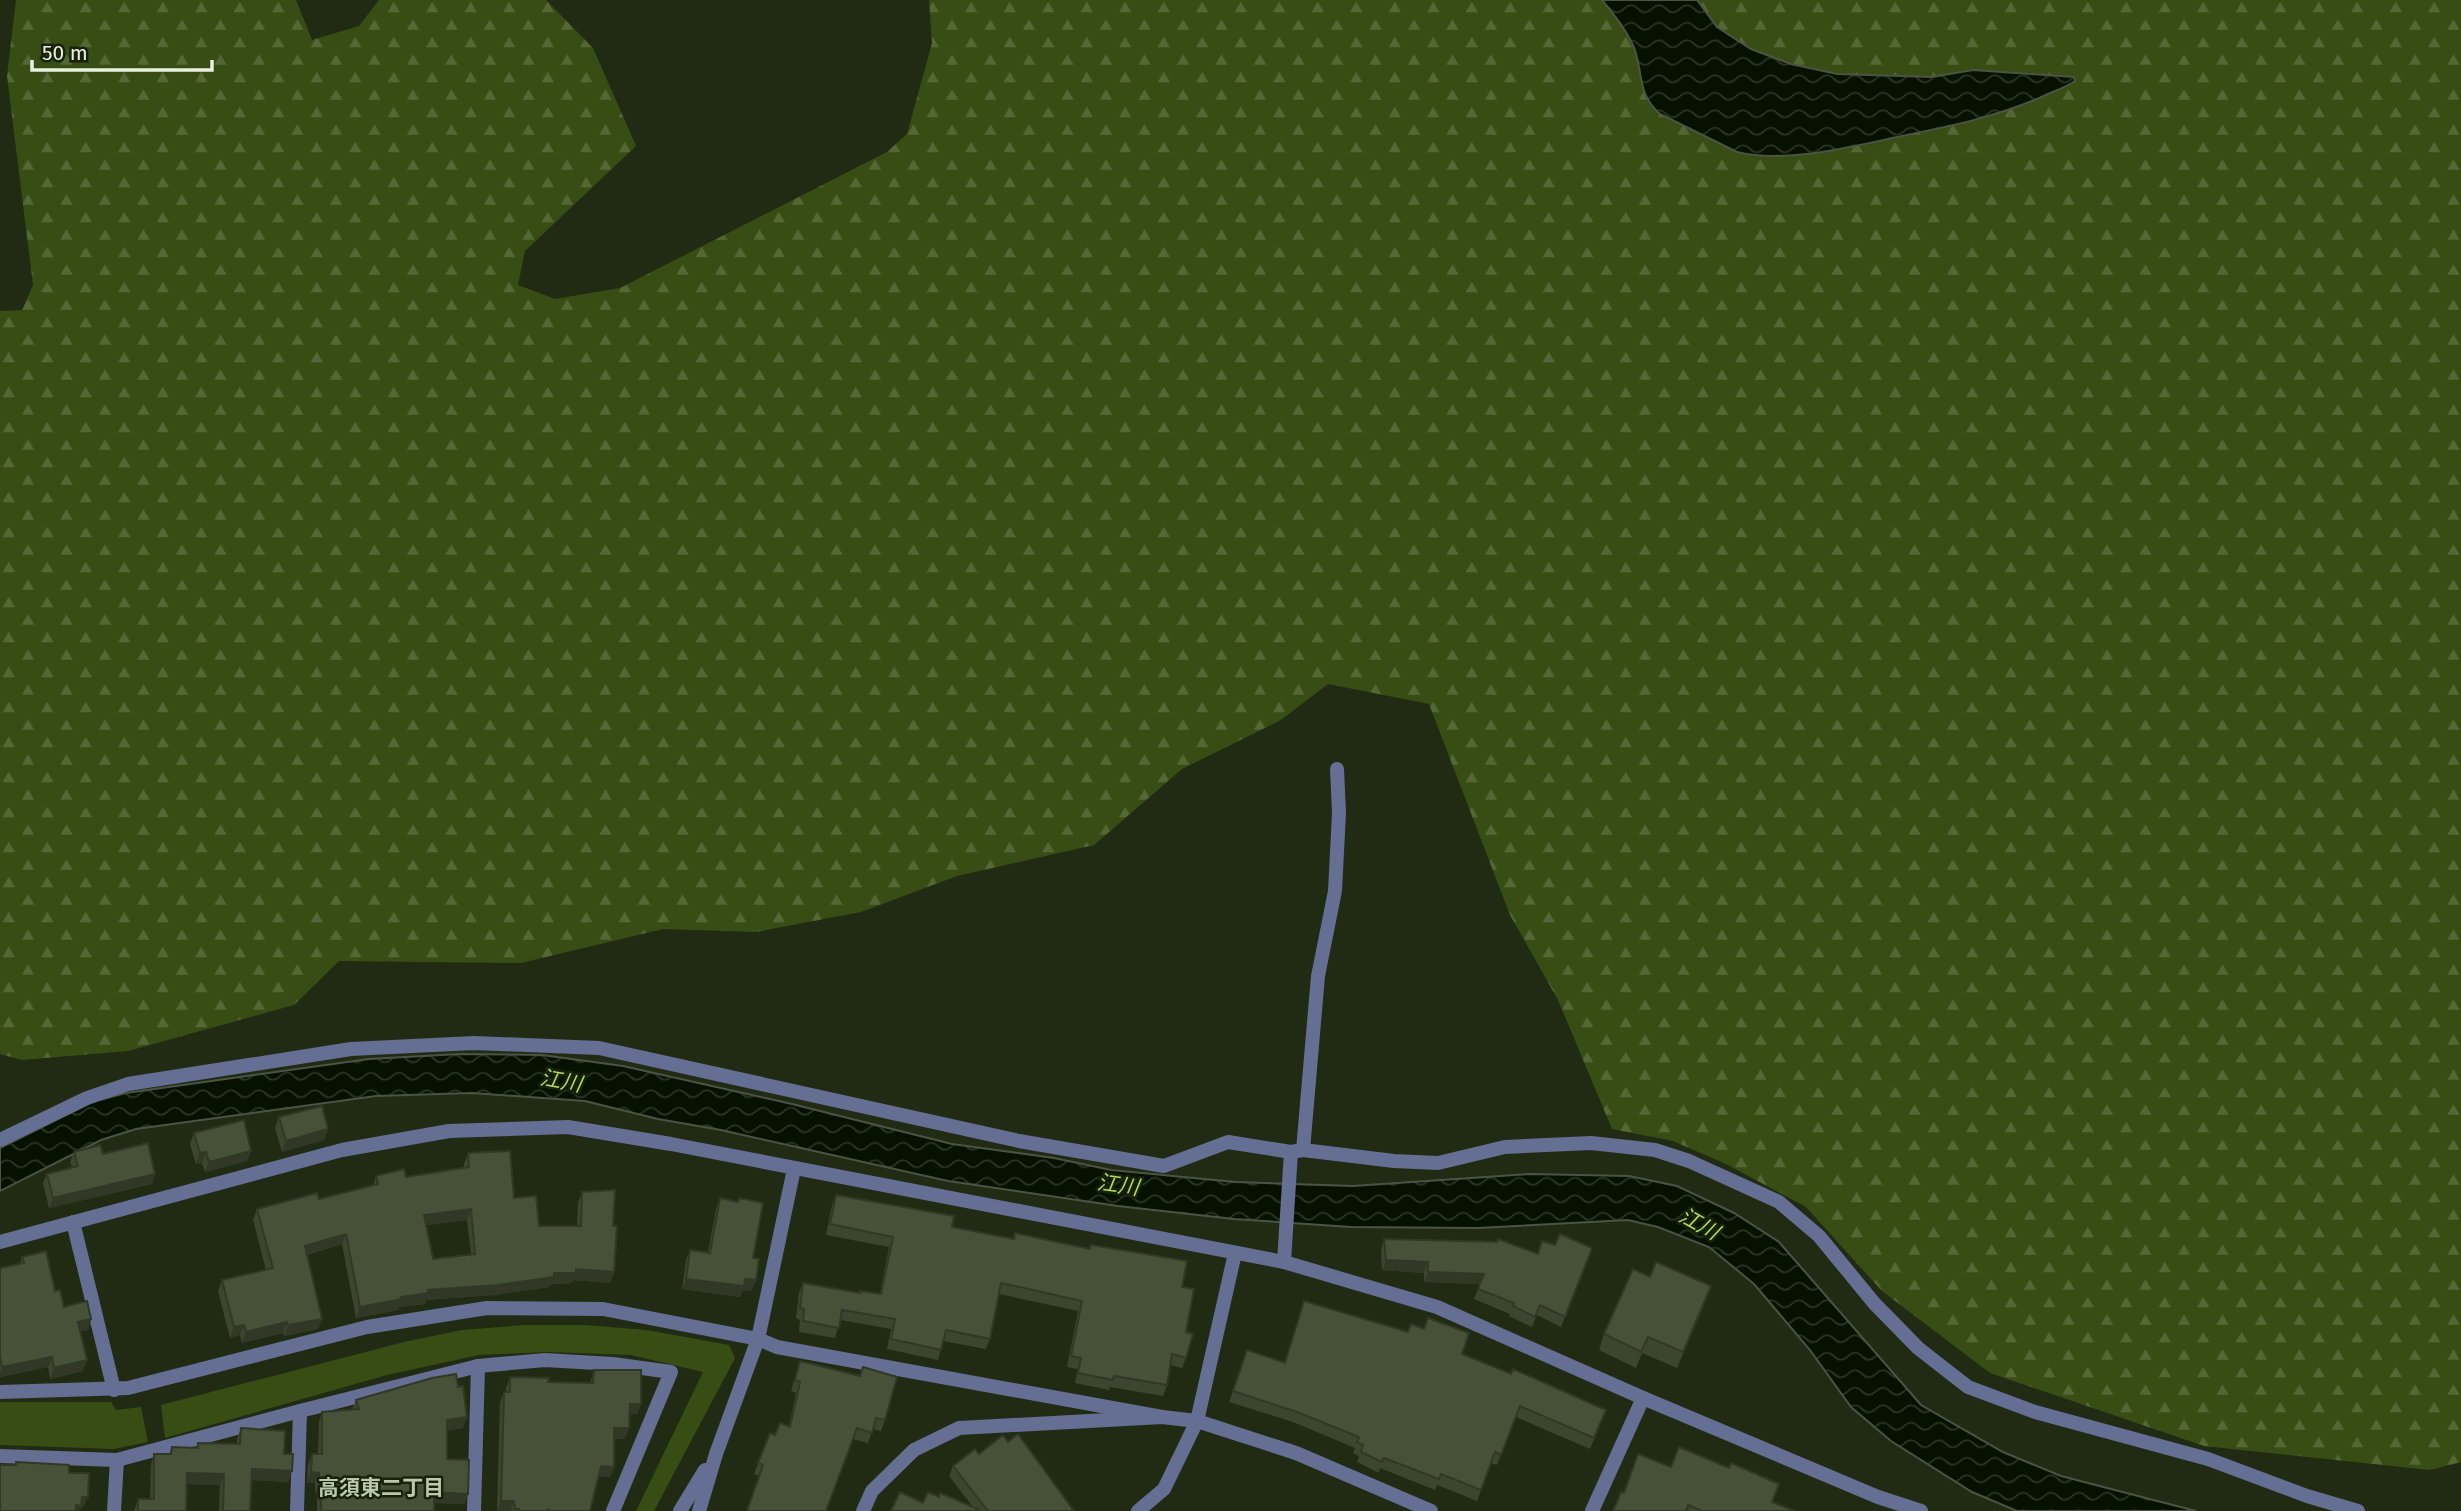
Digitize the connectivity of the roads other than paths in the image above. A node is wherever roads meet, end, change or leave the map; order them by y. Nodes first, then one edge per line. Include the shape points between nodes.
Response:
1 (1337, 769) dead end
2 (0, 1140) edge
3 (1297, 1151) junction
4 (794, 1169) junction
5 (74, 1222) junction
6 (0, 1242) edge
7 (1235, 1254) junction
8 (1284, 1262) junction
9 (758, 1339) junction
10 (478, 1366) junction
11 (114, 1390) junction
12 (0, 1392) edge
13 (1643, 1398) junction
14 (300, 1410) junction
15 (1162, 1417) junction
16 (1197, 1421) junction
17 (716, 1454) junction
18 (0, 1456) edge
19 (117, 1460) junction
20 (114, 1511) edge
21 (297, 1511) edge
22 (474, 1511) edge
23 (613, 1511) edge
24 (680, 1511) edge
25 (699, 1511) edge
26 (863, 1511) edge
27 (1138, 1511) edge
28 (1431, 1511) edge
29 (1592, 1511) edge
30 (1921, 1511) edge
31 (2358, 1511) edge

1 - 3 street via 1335,891 1318,976
2 - 3 street via 87,1098 128,1084 351,1049 474,1043 599,1048 1019,1141 1164,1166 1228,1142
3 - 8 street
3 - 31 street via 1438,1163 1505,1147 1591,1143 1655,1150 1689,1161 1779,1202 1819,1236 1918,1348 1968,1387 2035,1412 2208,1460
4 - 5 street via 568,1126 449,1132 342,1150
4 - 7 street
4 - 9 street
5 - 6 street
5 - 11 street
7 - 8 street
7 - 16 street
8 - 13 street via 1437,1307
9 - 11 street via 603,1308 487,1308 367,1327
9 - 15 street via 777,1348
9 - 17 street
10 - 14 street
10 - 22 street
10 - 23 street via 545,1360 671,1373
11 - 12 street
13 - 29 street
13 - 30 street
14 - 19 street
14 - 21 street
15 - 16 street
15 - 26 street via 959,1428 914,1450 872,1490
16 - 27 street via 1164,1489
16 - 28 street via 1296,1453
17 - 24 street
17 - 25 street
18 - 19 street
19 - 20 street

